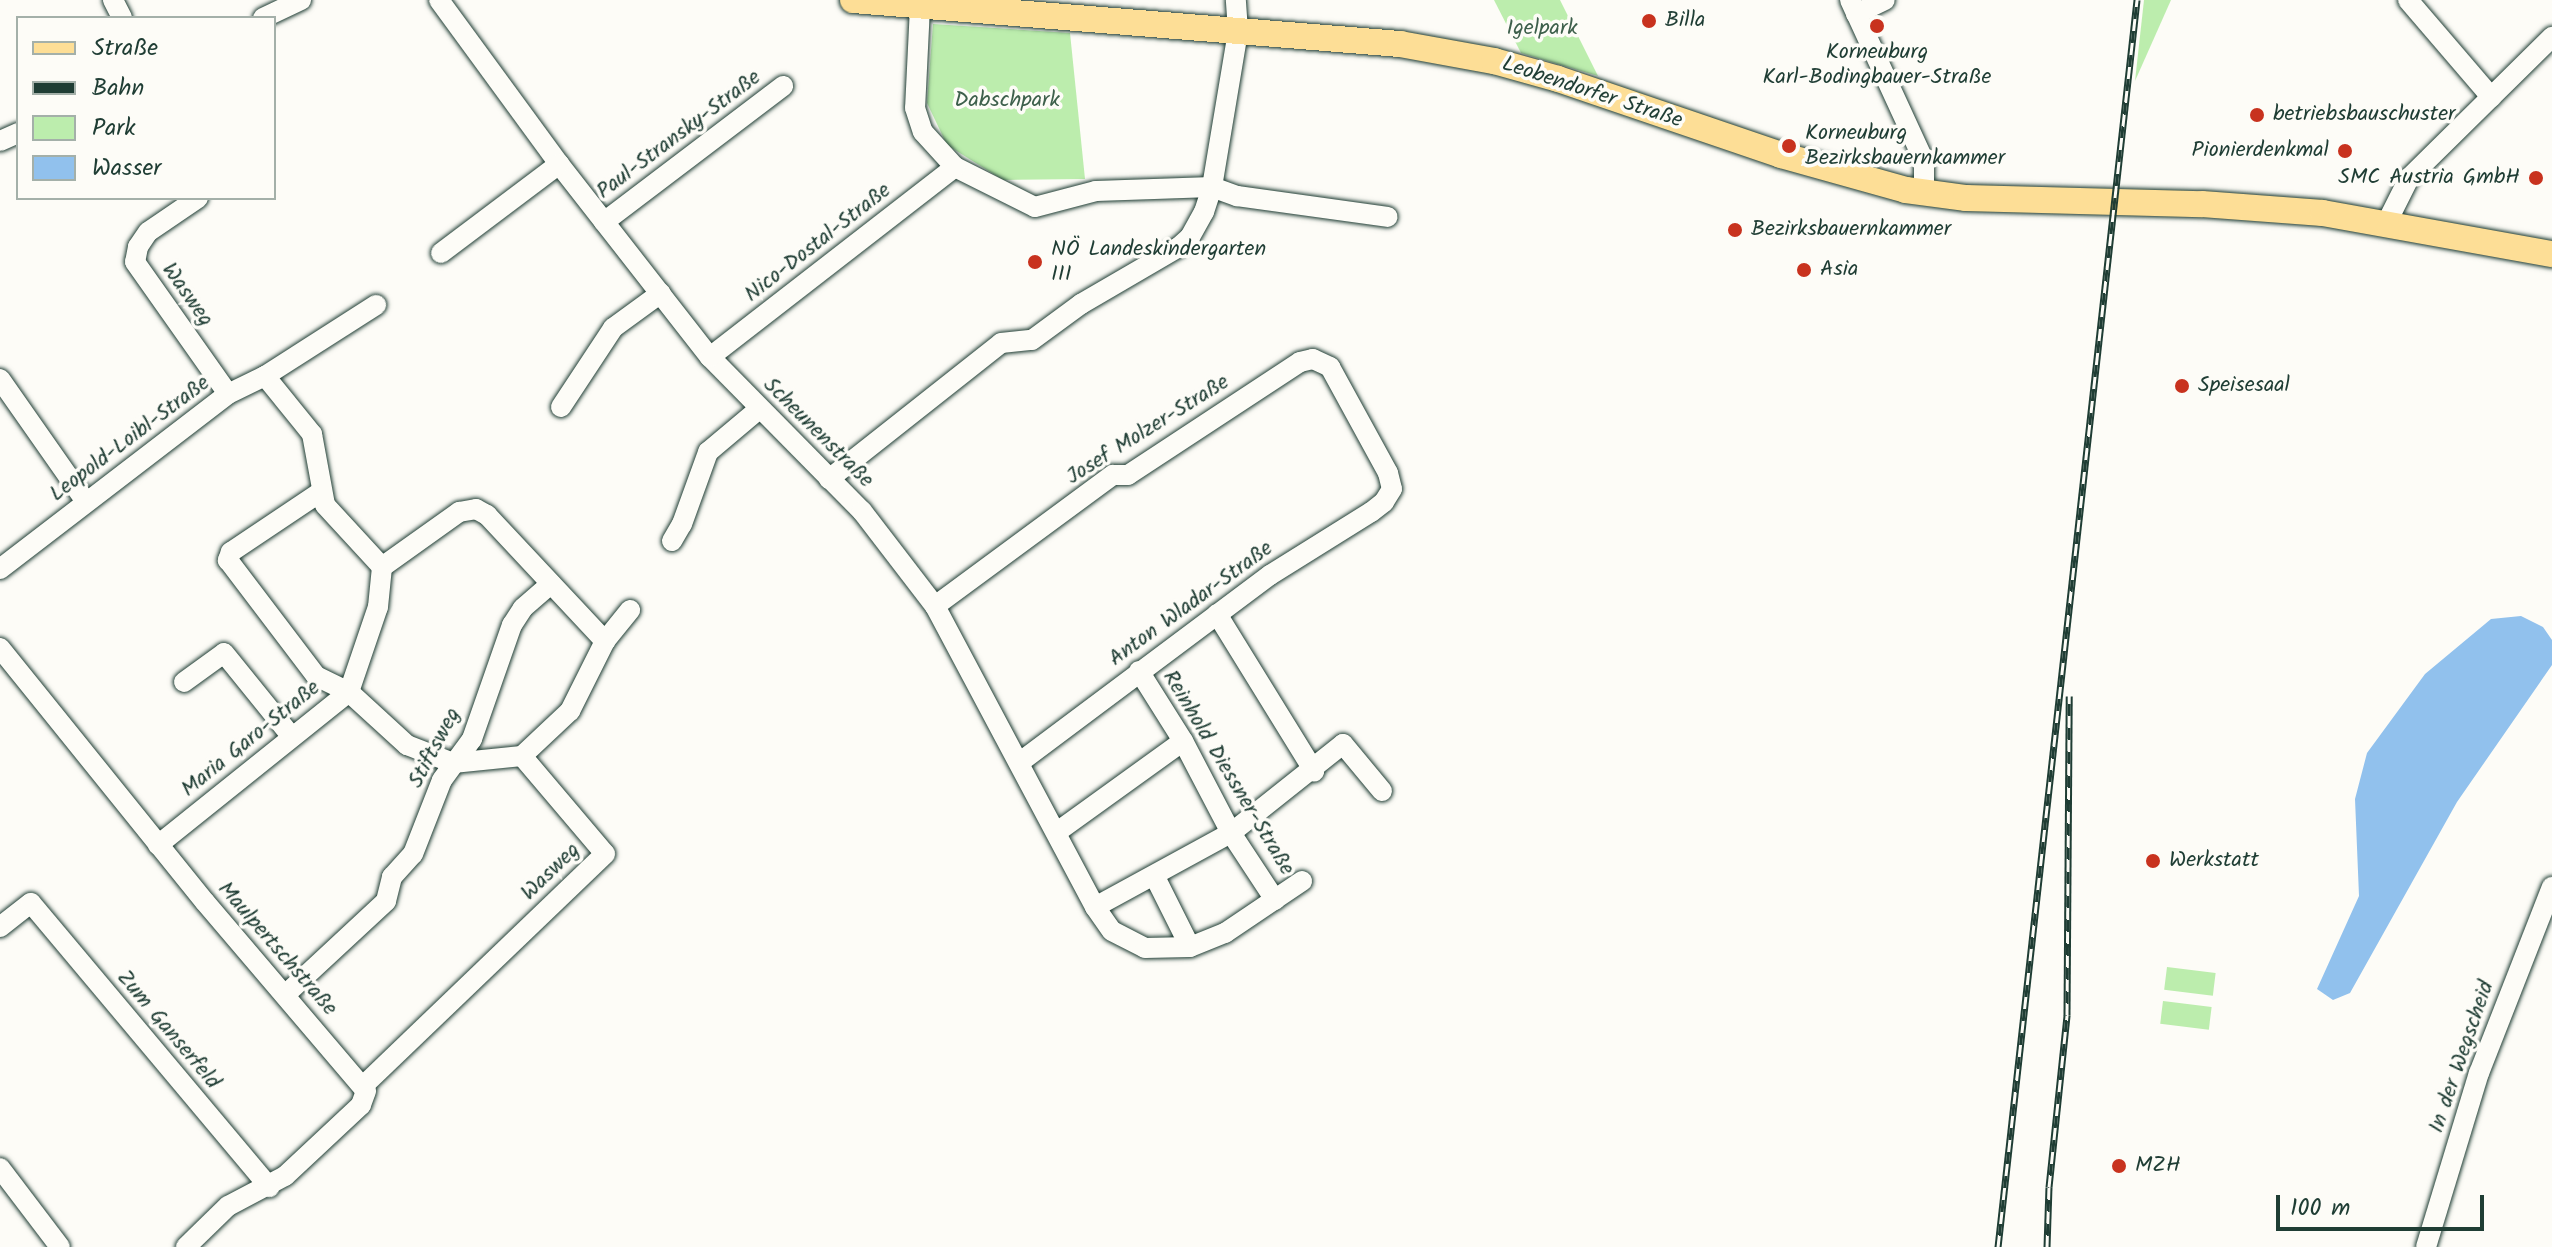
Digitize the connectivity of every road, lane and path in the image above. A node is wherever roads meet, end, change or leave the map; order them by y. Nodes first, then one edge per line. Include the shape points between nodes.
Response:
1 (301, 0) edge
2 (439, 0) edge
3 (853, 0) edge
4 (1236, 0) edge
5 (1885, 0) edge
6 (2408, 0) edge
7 (920, 7) junction
8 (1853, 7) edge
9 (267, 16) edge
10 (1238, 31) junction
11 (2552, 37) edge
12 (783, 86) dead end
13 (2491, 97) junction
14 (559, 164) junction
15 (955, 167) junction
16 (1212, 187) junction
17 (1924, 194) junction
18 (195, 200) edge
19 (1388, 217) dead end
20 (604, 222) junction
21 (2387, 222) junction
22 (441, 253) dead end
23 (2552, 254) edge
24 (661, 293) junction
25 (376, 305) dead end
26 (710, 357) junction
27 (1313, 359) joint
28 (265, 376) junction
29 (0, 379) edge
30 (228, 394) junction
31 (561, 407) dead end
32 (759, 409) junction
33 (829, 479) junction
34 (322, 491) junction
35 (86, 502) junction
36 (672, 541) dead end
37 (382, 567) junction
38 (0, 569) edge
39 (551, 584) junction
40 (935, 606) junction
41 (630, 610) dead end
42 (1217, 614) junction
43 (605, 641) junction
44 (0, 648) edge
45 (1139, 671) junction
46 (184, 682) dead end
47 (349, 692) junction
48 (292, 737) junction
49 (1183, 741) junction
50 (522, 756) junction
51 (1020, 762) junction
52 (453, 763) junction
53 (1314, 771) junction
54 (1382, 791) dead end
55 (1057, 832) junction
56 (1231, 833) junction
57 (158, 845) junction
58 (1155, 877) junction
59 (1302, 881) dead end
60 (2552, 887) edge
61 (1275, 900) junction
62 (1095, 907) junction
63 (0, 927) edge
64 (1190, 947) junction
65 (285, 995) junction
66 (364, 1085) junction
67 (0, 1168) edge
68 (269, 1187) junction
69 (60, 1247) edge
70 (186, 1247) edge
71 (2426, 1247) edge

1 - 9 street
2 - 14 street, Scheunenstraße
3 - 7 main road, Leobendorfer Straße
4 - 10 street
5 - 8 street
6 - 13 street
7 - 10 main road, Leobendorfer Straße
7 - 15 street via 915,108 925,135
8 - 17 street via 1924,161
10 - 16 street
10 - 17 main road, Leobendorfer Straße via 1400,44 1494,61 1846,175
11 - 13 street
12 - 20 street, Paul-Stransky-Straße
13 - 21 street via 2409,178
14 - 20 street, Scheunenstraße
14 - 22 street
15 - 16 street via 1035,207 1096,191
15 - 26 street, Nico-Dostal-Straße
16 - 19 street via 1237,196
16 - 33 street via 1204,212 1179,247 1081,304 1032,340 1001,343
17 - 21 main road, Leobendorfer Straße via 2202,204
18 - 30 street, Wasweg via 155,225 135,259
20 - 24 street, Scheunenstraße
21 - 23 main road, Leobendorfer Straße
24 - 26 street, Scheunenstraße
24 - 31 street via 613,328
25 - 28 street, Leopold-Loibl-Straße
26 - 32 street, Scheunenstraße
27 - 40 street, Josef Molzer-Straße via 1300,362 1128,475 1113,475
27 - 42 street, Anton Wladar-Straße via 1330,367 1392,489 1371,512
28 - 30 street, Leopold-Loibl-Straße
28 - 34 street via 312,434
29 - 35 street
30 - 35 street, Leopold-Loibl-Straße
32 - 33 street, Scheunenstraße
32 - 36 street via 708,452
33 - 40 street, Scheunenstraße via 862,511
34 - 37 street via 325,505
34 - 47 street via 231,552 228,563 316,676
35 - 38 street, Leopold-Loibl-Straße
37 - 39 street via 459,512 476,509
37 - 47 street, Maria Garo-Straße via 378,607
39 - 43 street
39 - 52 street, Stiftsweg via 512,625 472,739
40 - 51 street, Scheunenstraße
41 - 43 street
42 - 45 street, Anton Wladar-Straße
42 - 53 street
43 - 50 street via 570,711
44 - 57 street, Maulpertschstraße
45 - 49 street, Reinhold Diessner-Straße
45 - 51 street, Anton Wladar-Straße
46 - 48 street via 224,653
47 - 48 street, Maria Garo-Straße
47 - 52 street via 397,739
48 - 57 street, Maria Garo-Straße
49 - 55 street
49 - 56 street, Reinhold Diessner-Straße
50 - 52 street
50 - 66 street, Wasweg via 605,854
51 - 55 street, Scheunenstraße
52 - 65 street, Stiftsweg via 413,854 392,877 386,901
53 - 54 street via 1343,744
53 - 56 street
55 - 62 street, Scheunenstraße
56 - 58 street
56 - 61 street, Reinhold Diessner-Straße
57 - 65 street, Maulpertschstraße
58 - 62 street
58 - 64 street
59 - 61 street
60 - 71 street, In der Wegscheid via 2479,1073
61 - 64 street via 1225,933
62 - 64 street, Scheunenstraße via 1112,931 1145,948
63 - 68 street, Zum Ganserfeld via 31,903
65 - 66 street, Maulpertschstraße
66 - 68 street via 361,1105
67 - 69 street
68 - 70 street via 228,1206

